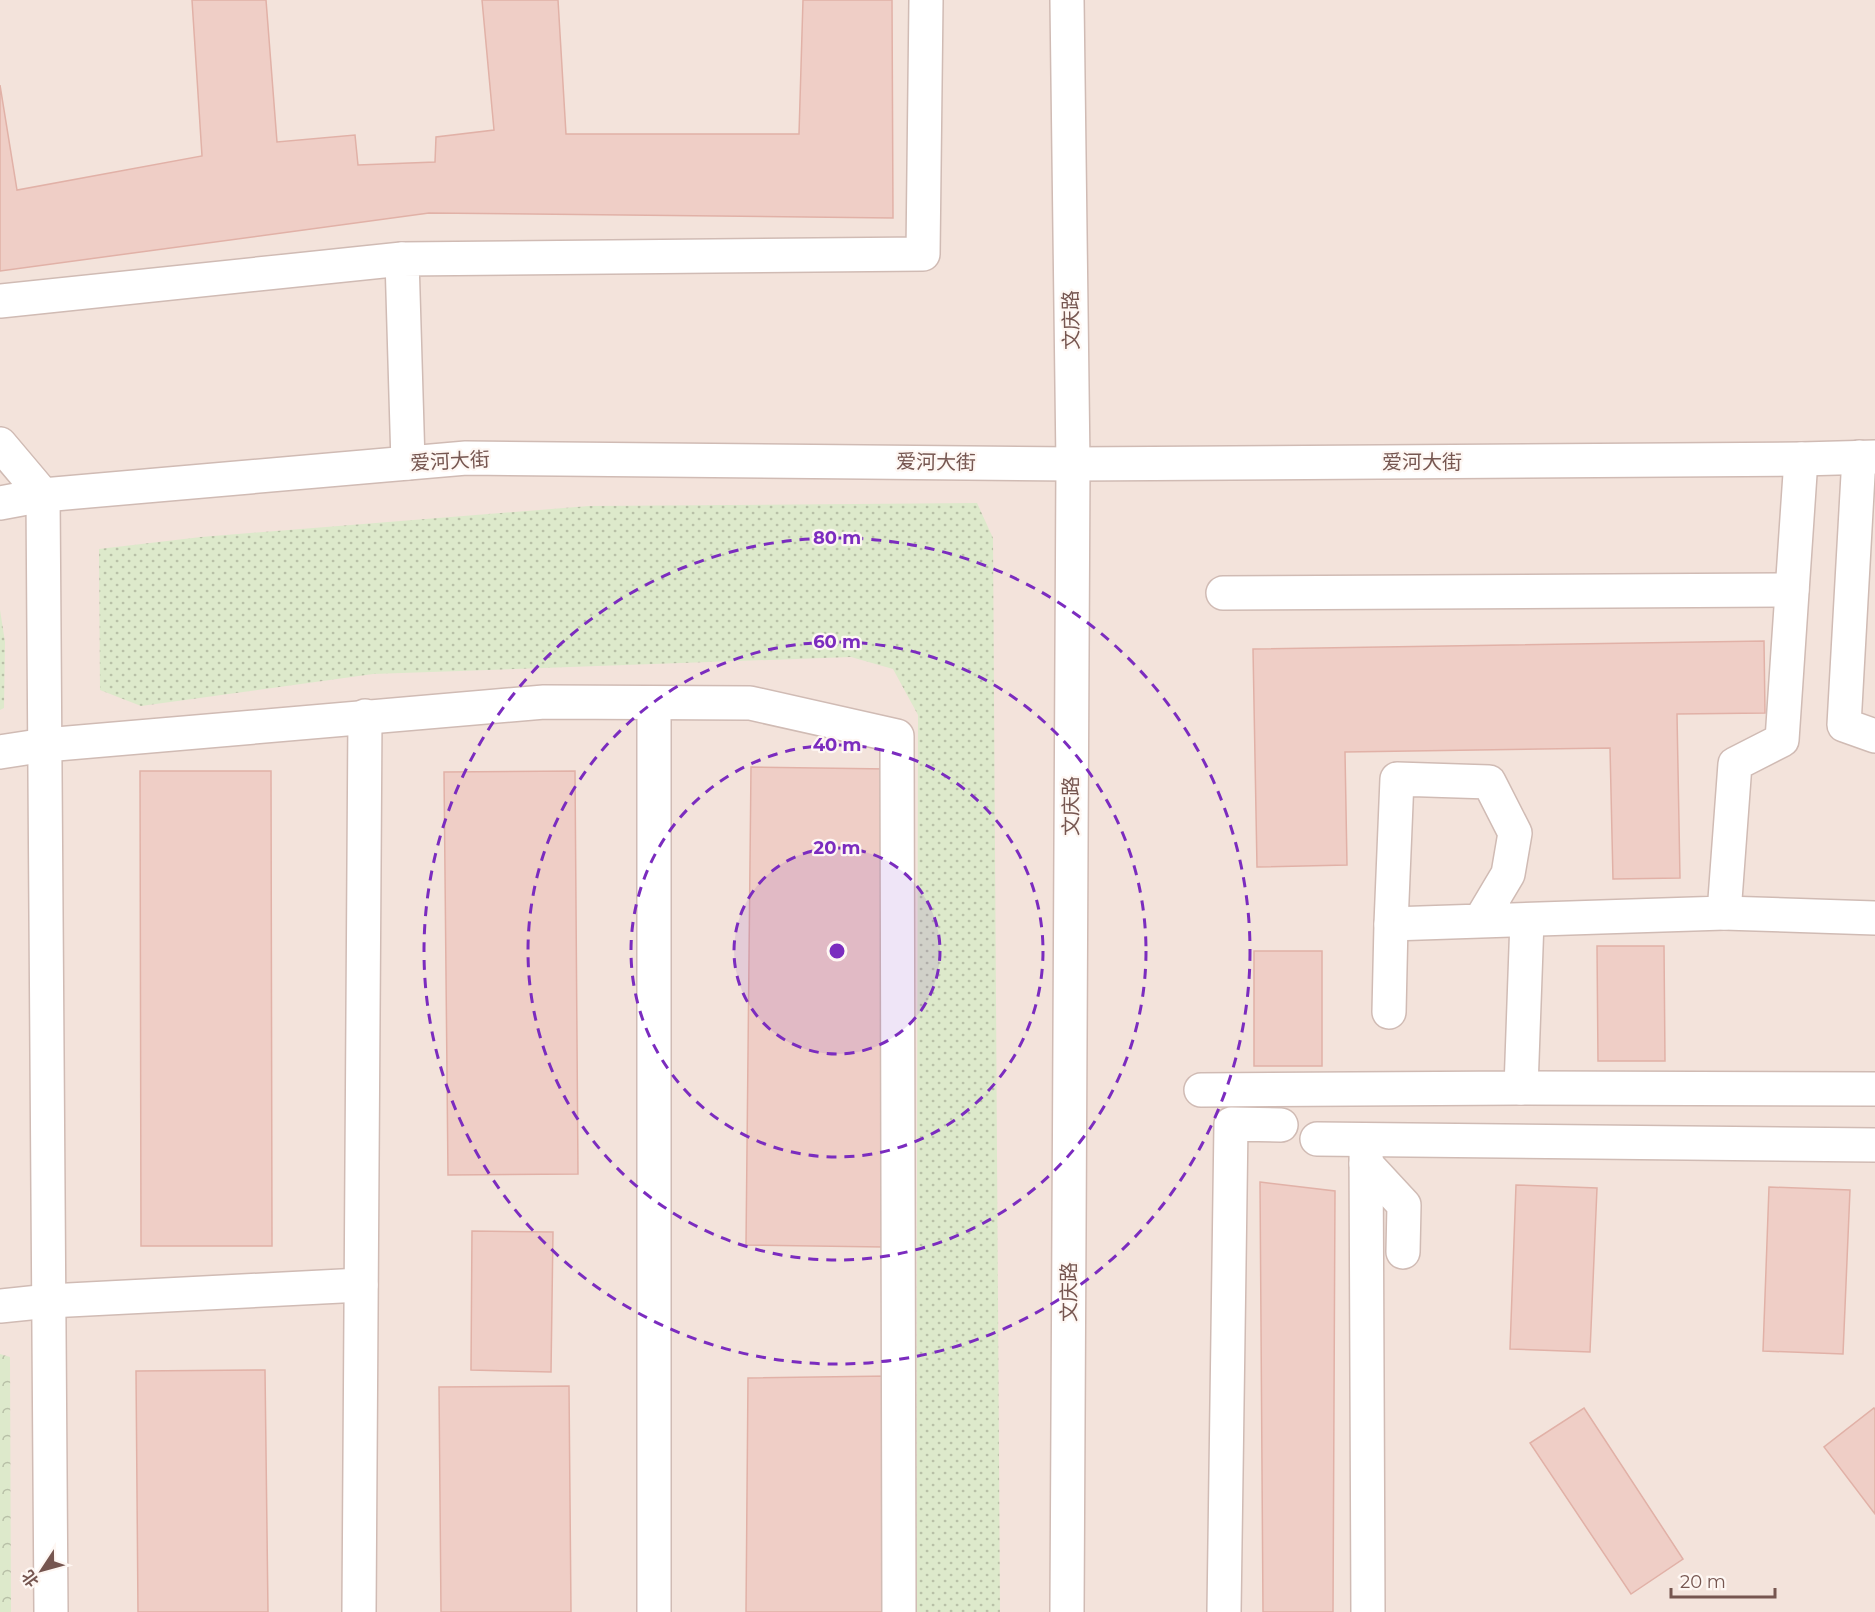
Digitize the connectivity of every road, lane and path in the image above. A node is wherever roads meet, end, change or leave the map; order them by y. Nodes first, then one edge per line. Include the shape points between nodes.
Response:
1 (926, 0) edge
2 (1067, 0) edge
3 (402, 259) junction
4 (0, 302) edge
5 (0, 444) edge
6 (1867, 457) edge
7 (1801, 459) junction
8 (408, 463) junction
9 (1073, 464) junction
10 (43, 495) junction
11 (0, 503) edge
12 (1792, 590) junction
13 (1863, 592) edge
14 (1223, 593) dead end
15 (654, 703) junction
16 (365, 716) junction
17 (1875, 736) edge
18 (45, 745) junction
19 (0, 752) edge
20 (1724, 913) junction
21 (1875, 918) edge
22 (1527, 920) junction
23 (1480, 921) junction
24 (1391, 924) junction
25 (1389, 1012) dead end
26 (1521, 1088) junction
27 (1875, 1089) edge
28 (1201, 1090) dead end
29 (1281, 1125) dead end
30 (1317, 1139) dead end
31 (1875, 1145) edge
32 (1366, 1153) junction
33 (1403, 1252) dead end
34 (361, 1285) junction
35 (49, 1302) junction
36 (0, 1306) edge
37 (51, 1612) edge
38 (359, 1612) edge
39 (654, 1612) edge
40 (899, 1612) edge
41 (1067, 1612) edge
42 (1224, 1612) edge
43 (1368, 1612) edge

1 - 3 street via 923,254
2 - 9 street, 文庆路
3 - 4 street
3 - 8 street
5 - 10 street
6 - 7 street, 爱河大街
6 - 13 street
7 - 9 street, 爱河大街
7 - 12 street
8 - 9 street, 爱河大街 via 466,458
8 - 10 street, 爱河大街
9 - 41 street, 文庆路
10 - 11 street, 爱河大街
10 - 18 street
12 - 14 street
12 - 20 street via 1782,740 1735,764
13 - 17 street via 1844,725
15 - 16 street via 544,702
15 - 39 street
15 - 40 street via 750,703 897,736
16 - 18 street
16 - 34 street
18 - 19 street
18 - 35 street
20 - 21 street
20 - 22 street
22 - 23 street
22 - 26 street
23 - 24 street
23 - 24 street via 1508,874 1515,833 1489,782 1397,779
24 - 25 street
26 - 27 street
26 - 28 street
29 - 42 street via 1231,1124
30 - 32 street
31 - 32 street
32 - 33 street via 1404,1205
32 - 43 street
34 - 35 street
34 - 38 street
35 - 36 street
35 - 37 street

